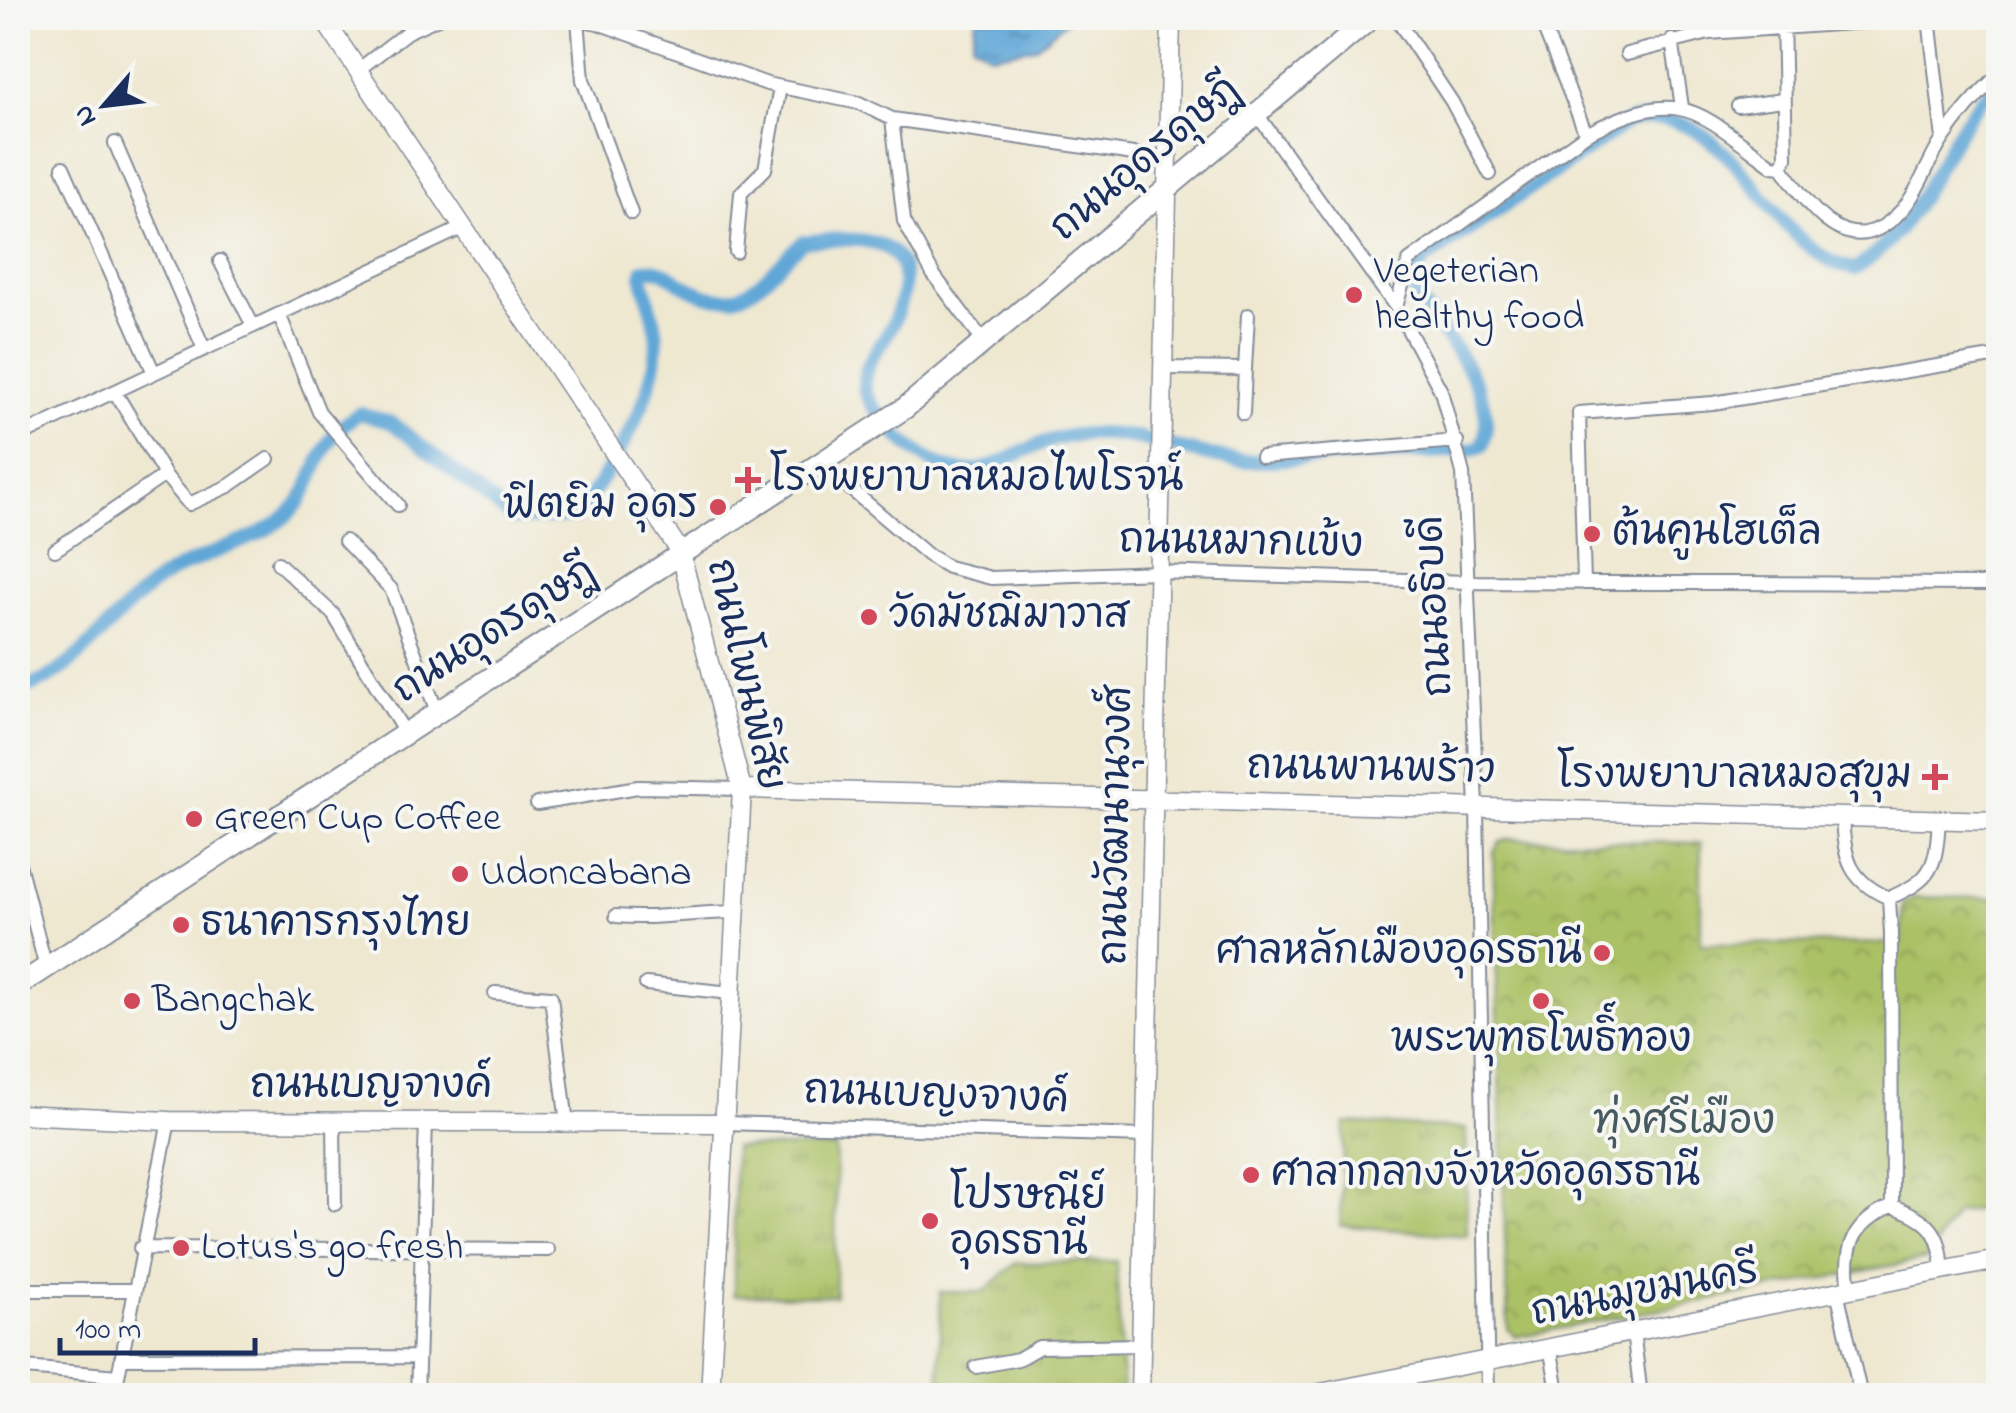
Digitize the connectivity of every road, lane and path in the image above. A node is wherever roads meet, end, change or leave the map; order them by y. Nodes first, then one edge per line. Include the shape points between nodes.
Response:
1 (323, 18) edge
2 (438, 18) edge
3 (574, 18) edge
4 (1171, 18) edge
5 (1371, 18) edge
6 (1396, 18) edge
7 (1540, 18) edge
8 (1921, 18) edge
9 (1929, 18) edge
10 (1783, 22) edge
11 (1672, 40) junction
12 (1626, 54) dead end
13 (358, 70) junction
14 (1998, 75) edge
15 (780, 86) junction
16 (1784, 100) junction
17 (1738, 106) dead end
18 (1682, 108) junction
19 (1256, 114) junction
20 (892, 119) junction
21 (1586, 134) junction
22 (1943, 139) junction
23 (114, 143) dead end
24 (1168, 160) junction
25 (63, 166) dead end
26 (1782, 167) junction
27 (1490, 174) dead end
28 (1166, 189) junction
29 (631, 213) dead end
30 (464, 227) junction
31 (736, 252) dead end
32 (220, 261) dead end
33 (1396, 306) junction
34 (279, 314) junction
35 (1248, 314) dead end
36 (253, 326) junction
37 (984, 342) junction
38 (204, 350) junction
39 (1998, 356) edge
40 (1163, 368) junction
41 (1244, 369) junction
42 (154, 373) junction
43 (115, 392) junction
44 (1244, 413) dead end
45 (18, 438) edge
46 (1457, 441) junction
47 (1262, 457) dead end
48 (268, 459) dead end
49 (821, 464) junction
50 (165, 475) junction
51 (398, 504) dead end
52 (345, 540) dead end
53 (55, 550) dead end
54 (680, 552) junction
55 (278, 563) dead end
56 (1158, 572) junction
57 (1468, 582) junction
58 (1584, 583) junction
59 (1998, 584) edge
60 (437, 712) junction
61 (404, 733) junction
62 (742, 790) junction
63 (1153, 800) junction
64 (537, 804) dead end
65 (1478, 808) junction
66 (1842, 817) junction
67 (1939, 819) junction
68 (1998, 820) edge
69 (18, 860) edge
70 (1889, 898) junction
71 (736, 912) junction
72 (616, 916) dead end
73 (46, 968) junction
74 (646, 984) dead end
75 (18, 986) edge
76 (495, 992) dead end
77 (732, 993) junction
78 (18, 1114) edge
79 (169, 1121) junction
80 (334, 1121) junction
81 (426, 1122) junction
82 (567, 1123) junction
83 (724, 1123) junction
84 (1146, 1136) junction
85 (335, 1204) dead end
86 (1892, 1206) junction
87 (422, 1246) junction
88 (140, 1248) junction
89 (548, 1250) dead end
90 (1998, 1260) edge
91 (1942, 1271) junction
92 (18, 1290) edge
93 (133, 1290) junction
94 (1844, 1290) junction
95 (1632, 1331) junction
96 (1141, 1345) junction
97 (1550, 1348) junction
98 (418, 1357) junction
99 (121, 1358) junction
100 (1487, 1360) junction
101 (976, 1367) dead end
102 (25, 1368) dead end
103 (118, 1376) junction
104 (114, 1396) edge
105 (417, 1396) edge
106 (710, 1396) edge
107 (1140, 1396) edge
108 (1305, 1396) edge
109 (1488, 1396) edge
110 (1559, 1396) edge
111 (1641, 1396) edge
112 (1861, 1396) edge

1 - 13 street, ถนนโพนพิสัย
2 - 13 street via 406,32
3 - 15 street
3 - 29 street via 583,80
4 - 24 street, ถนนวัฒนานุวงศ์
5 - 19 main road, ถนนอุดรดุษฎี
6 - 27 street
7 - 21 street
8 - 10 street
9 - 22 street
10 - 11 street
10 - 16 street
11 - 12 street
11 - 18 street
13 - 30 street, ถนนโพนพิสัย
14 - 22 street
15 - 20 street via 858,103
15 - 31 street via 765,169 741,193
16 - 17 street
16 - 26 street
18 - 21 street via 1634,110
18 - 26 street
19 - 28 main road, ถนนอุดรดุษฎี
19 - 33 street, ถนนอธิบดี
20 - 24 street
20 - 37 street via 904,221
21 - 33 street via 1409,261
22 - 26 street via 1903,208 1859,234 1826,222
23 - 38 street
24 - 28 street, ถนนวัฒนานุวงศ์
25 - 42 street
28 - 37 main road, ถนนอุดรดุษฎี
28 - 40 street, ถนนวัฒนานุวงศ์
30 - 34 street
30 - 54 street, ถนนโพนพิสัย
32 - 36 street
33 - 46 street, ถนนอธิบดี via 1441,390
34 - 36 street
34 - 51 street via 305,384
35 - 41 street
36 - 38 street
37 - 49 main road, ถนนอุดรดุษฎี via 905,408
38 - 42 street
39 - 58 street via 1713,403 1579,414
40 - 41 street
40 - 56 street, ถนนวัฒนานุวงศ์
41 - 44 street
42 - 43 street
43 - 45 street
43 - 50 street
46 - 47 street
46 - 57 street, ถนนอธิบดี
48 - 50 street via 189,504
49 - 54 main road, ถนนอุดรดุษฎี
49 - 56 street, ถนนหมากแข้ง via 928,554 971,574
50 - 53 street
52 - 60 street via 391,589
54 - 60 main road, ถนนอุดรดุษฎี
54 - 62 street, ถนนโพนพิสัย
55 - 61 street via 333,614
56 - 57 street, ถนนหมากแข้ง
56 - 63 street, ถนนวัฒนานุวงศ์
57 - 58 street, ถนนหมากแข้ง
57 - 65 street, ถนนอธิบดี
58 - 59 street, ถนนหมากแข้ง
60 - 61 main road, ถนนอุดรดุษฎี
61 - 73 main road, ถนนอุดรดุษฎี
62 - 63 street, ถนนพานพร้าว
62 - 64 street via 638,787
62 - 71 street, ถนนโพนพิสัย
63 - 65 street, ถนนพานพร้าว
63 - 84 street, ถนนวัฒนานุวงศ์
65 - 66 street, ถนนพานพร้าว
65 - 100 street, ถนนอธิบดี
66 - 67 street, ถนนพานพร้าว
66 - 70 street via 1852,874
67 - 68 street, ถนนพานพร้าว
67 - 70 street via 1928,876
69 - 73 street
70 - 86 street
71 - 72 street
71 - 77 street, ถนนโพนพิสัย
73 - 75 main road, ถนนอุดรดุษฎี
74 - 77 street
76 - 82 street via 552,997
77 - 83 street, ถนนโพนพิสัย
78 - 79 street, ถนนเบญจางค์
79 - 80 street, ถนนเบญจางค์
79 - 88 street
80 - 81 street, ถนนเบญจางค์
80 - 85 street
81 - 82 street, ถนนเบญจางค์
81 - 87 street
82 - 83 street, ถนนเบญจางค์
83 - 84 street, ถนนเบญงจางค์
83 - 106 street, ถนนโพนพิสัย
84 - 96 street, ถนนวัฒนานุวงศ์
86 - 91 street via 1932,1227 1942,1241
86 - 94 street via 1875,1214 1849,1244
87 - 88 street
87 - 89 street
87 - 98 street
88 - 93 street
90 - 91 street, ถนนมุขมนครี
91 - 94 street, ถนนมุขมนครี
92 - 93 street
93 - 99 street
94 - 95 street, ถนนมุขมนครี
94 - 112 street
95 - 97 street, ถนนมุขมนครี
95 - 111 street
96 - 101 street via 1039,1347 1018,1359
96 - 107 street, ถนนวัฒนานุวงศ์
97 - 100 street, ถนนมุขมนครี
97 - 110 street
98 - 99 street
98 - 105 street
99 - 103 street
100 - 108 street, ถนนมุขมนครี
100 - 109 street, ถนนอธิบดี
102 - 103 street
103 - 104 street

